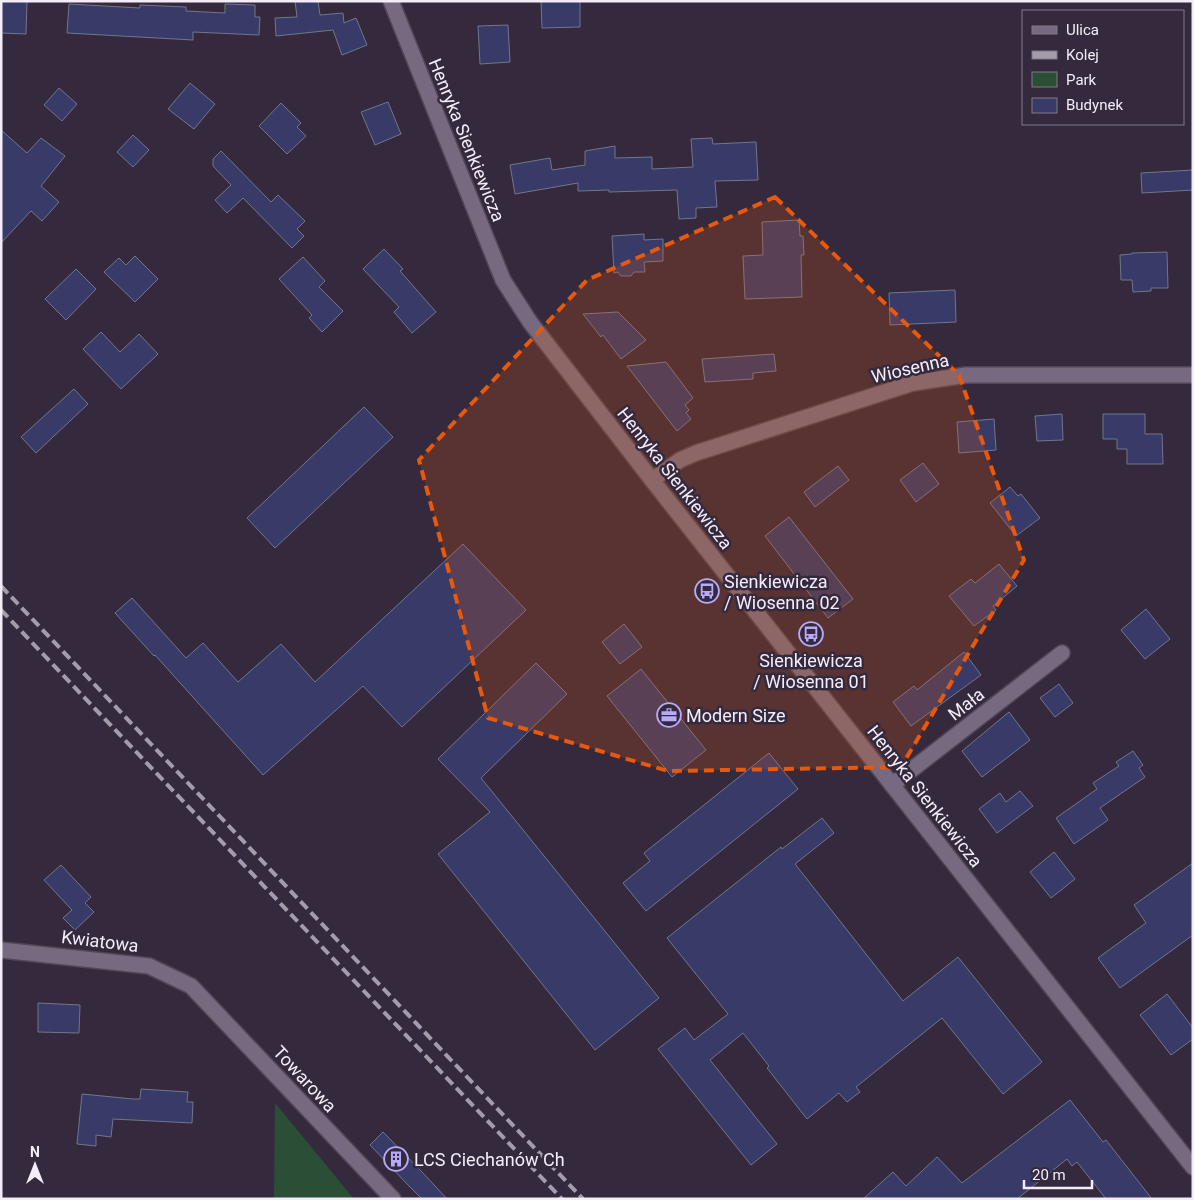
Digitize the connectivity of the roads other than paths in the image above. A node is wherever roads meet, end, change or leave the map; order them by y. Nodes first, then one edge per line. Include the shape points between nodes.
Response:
1 (390, 1) edge
2 (1193, 375) edge
3 (652, 480) junction
4 (1062, 653) dead end
5 (892, 785) junction
6 (1, 950) edge
7 (191, 986) joint
8 (1193, 1167) edge
9 (393, 1199) edge

1 - 3 street, Henryka Sienkiewicza via 503,280 530,322
2 - 3 street, Wiosenna via 966,375 914,384 696,453
3 - 5 street, Henryka Sienkiewicza
4 - 5 street, Mała
5 - 8 street, Henryka Sienkiewicza
6 - 7 street, Kwiatowa via 149,966
7 - 9 street, Towarowa

